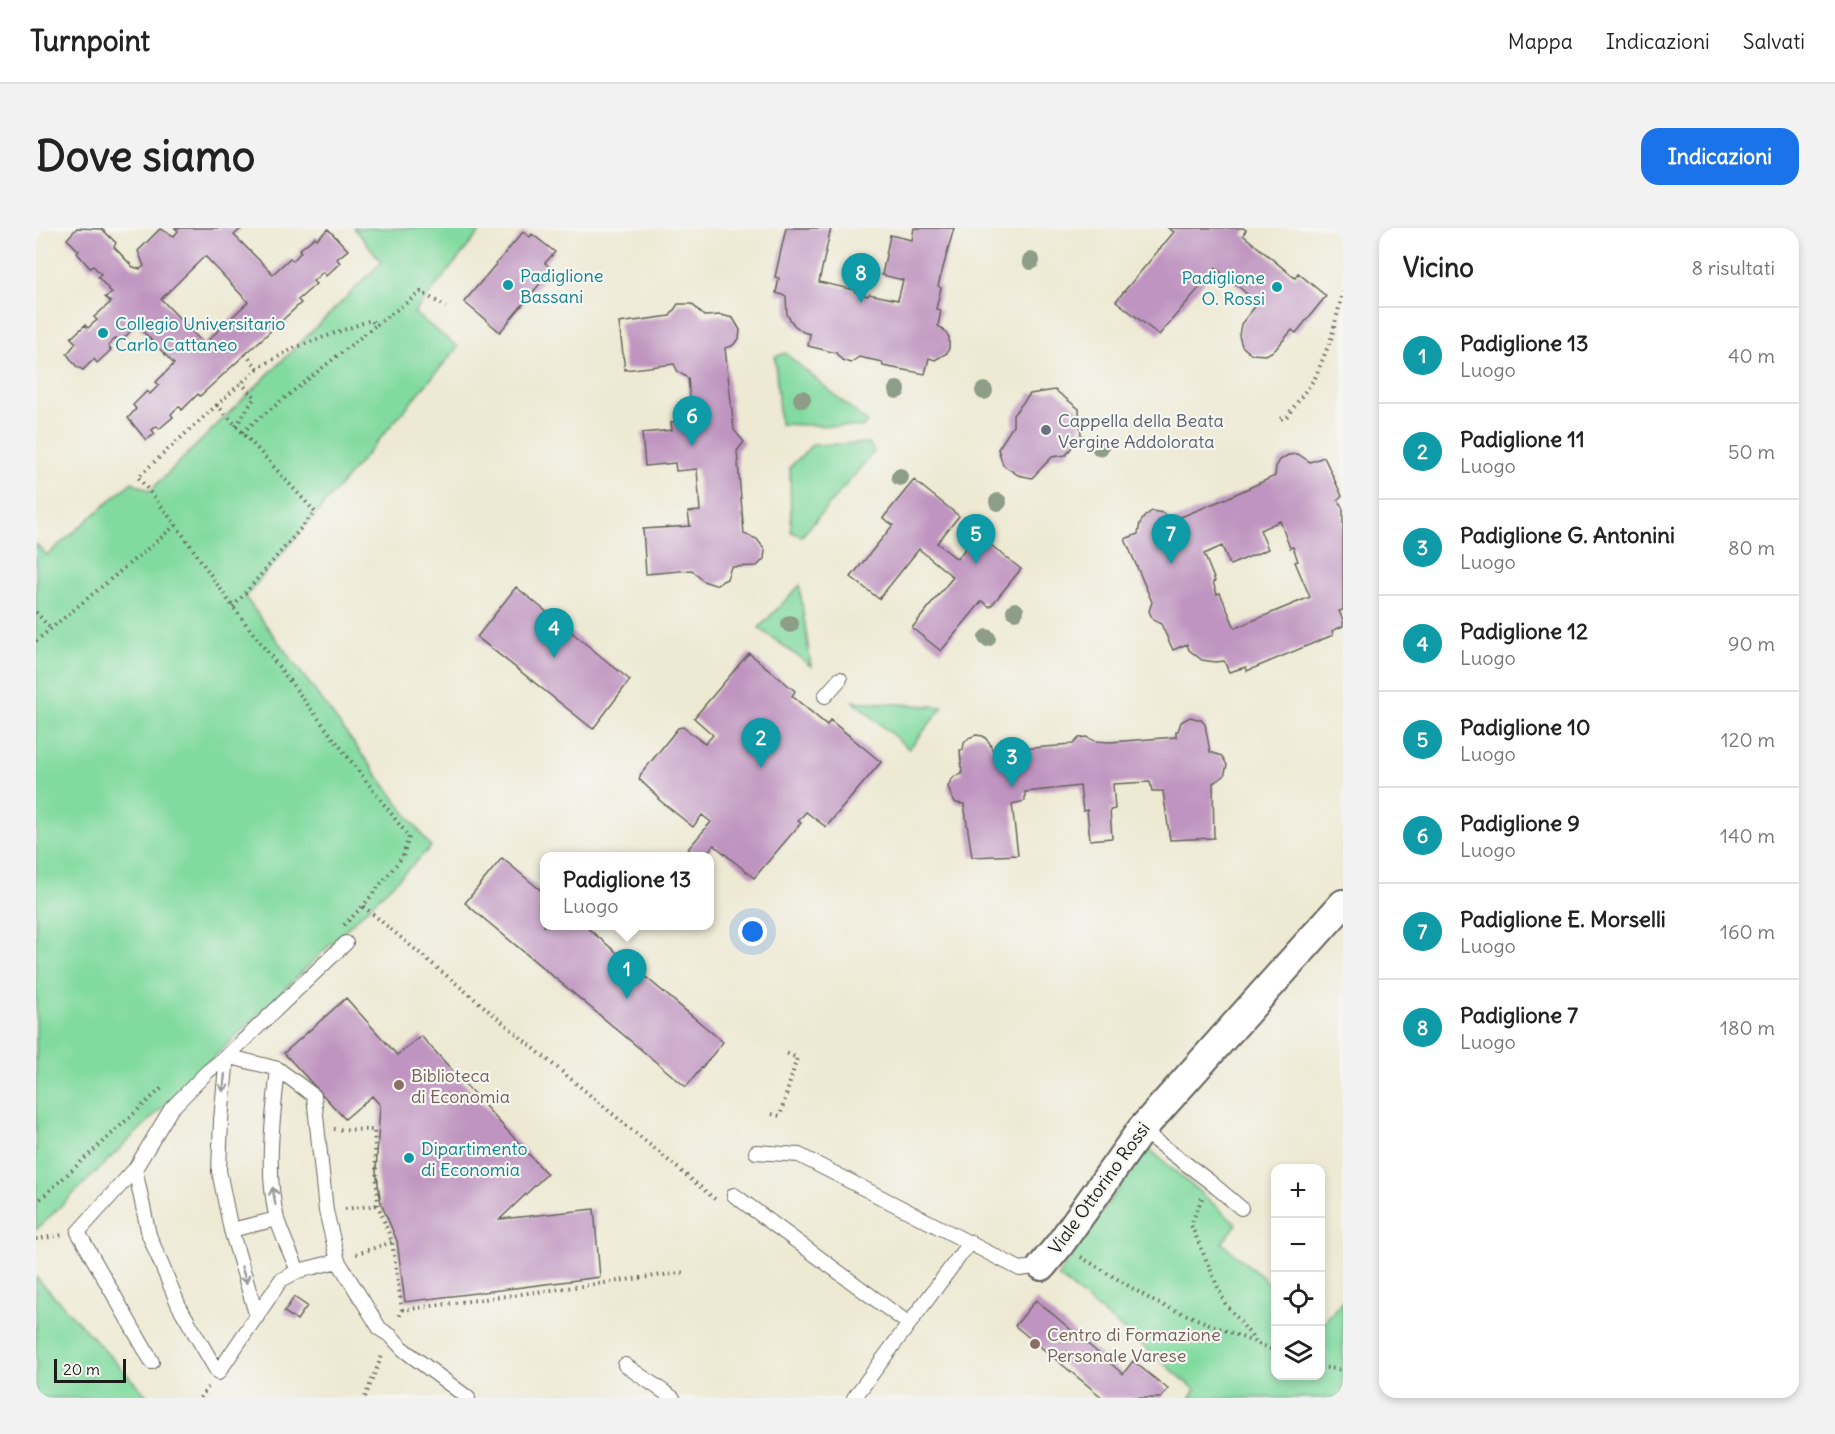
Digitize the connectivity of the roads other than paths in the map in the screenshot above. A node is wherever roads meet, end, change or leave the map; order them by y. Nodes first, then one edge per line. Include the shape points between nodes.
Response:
1 (840, 679) dead end
2 (825, 696) dead end
3 (1343, 904) edge
4 (346, 943) dead end
5 (227, 1056) junction
6 (278, 1069) junction
7 (1141, 1130) junction
8 (756, 1152) dead end
9 (135, 1169) junction
10 (734, 1195) dead end
11 (1241, 1208) dead end
12 (277, 1219) junction
13 (231, 1230) junction
14 (970, 1242) junction
15 (1051, 1255) joint
16 (338, 1260) junction
17 (298, 1271) junction
18 (257, 1317) junction
19 (909, 1324) junction
20 (152, 1362) dead end
21 (625, 1365) dead end
22 (468, 1398) edge
23 (673, 1398) edge
24 (854, 1398) edge

1 - 2 lane
3 - 7 street, Viale Ottorino Rossi
4 - 5 lane
5 - 6 lane
5 - 9 lane via 171,1109
5 -> 13 lane via 219,1171
12 -> 6 lane via 272,1181
6 - 16 lane via 314,1096 326,1211
7 - 11 lane
7 - 15 street, Viale Ottorino Rossi
8 - 14 lane, Viale Ottorino Rossi via 799,1155
9 - 18 lane via 149,1234 180,1306 218,1373
9 - 20 lane via 78,1232
10 - 19 lane
12 - 13 lane
12 - 17 lane
13 -> 18 lane
14 - 15 lane, Viale Ottorino Rossi via 1020,1269
14 - 19 lane
16 - 17 lane
16 - 22 lane via 380,1329
17 - 18 lane via 281,1280
19 - 24 lane
21 - 23 lane

